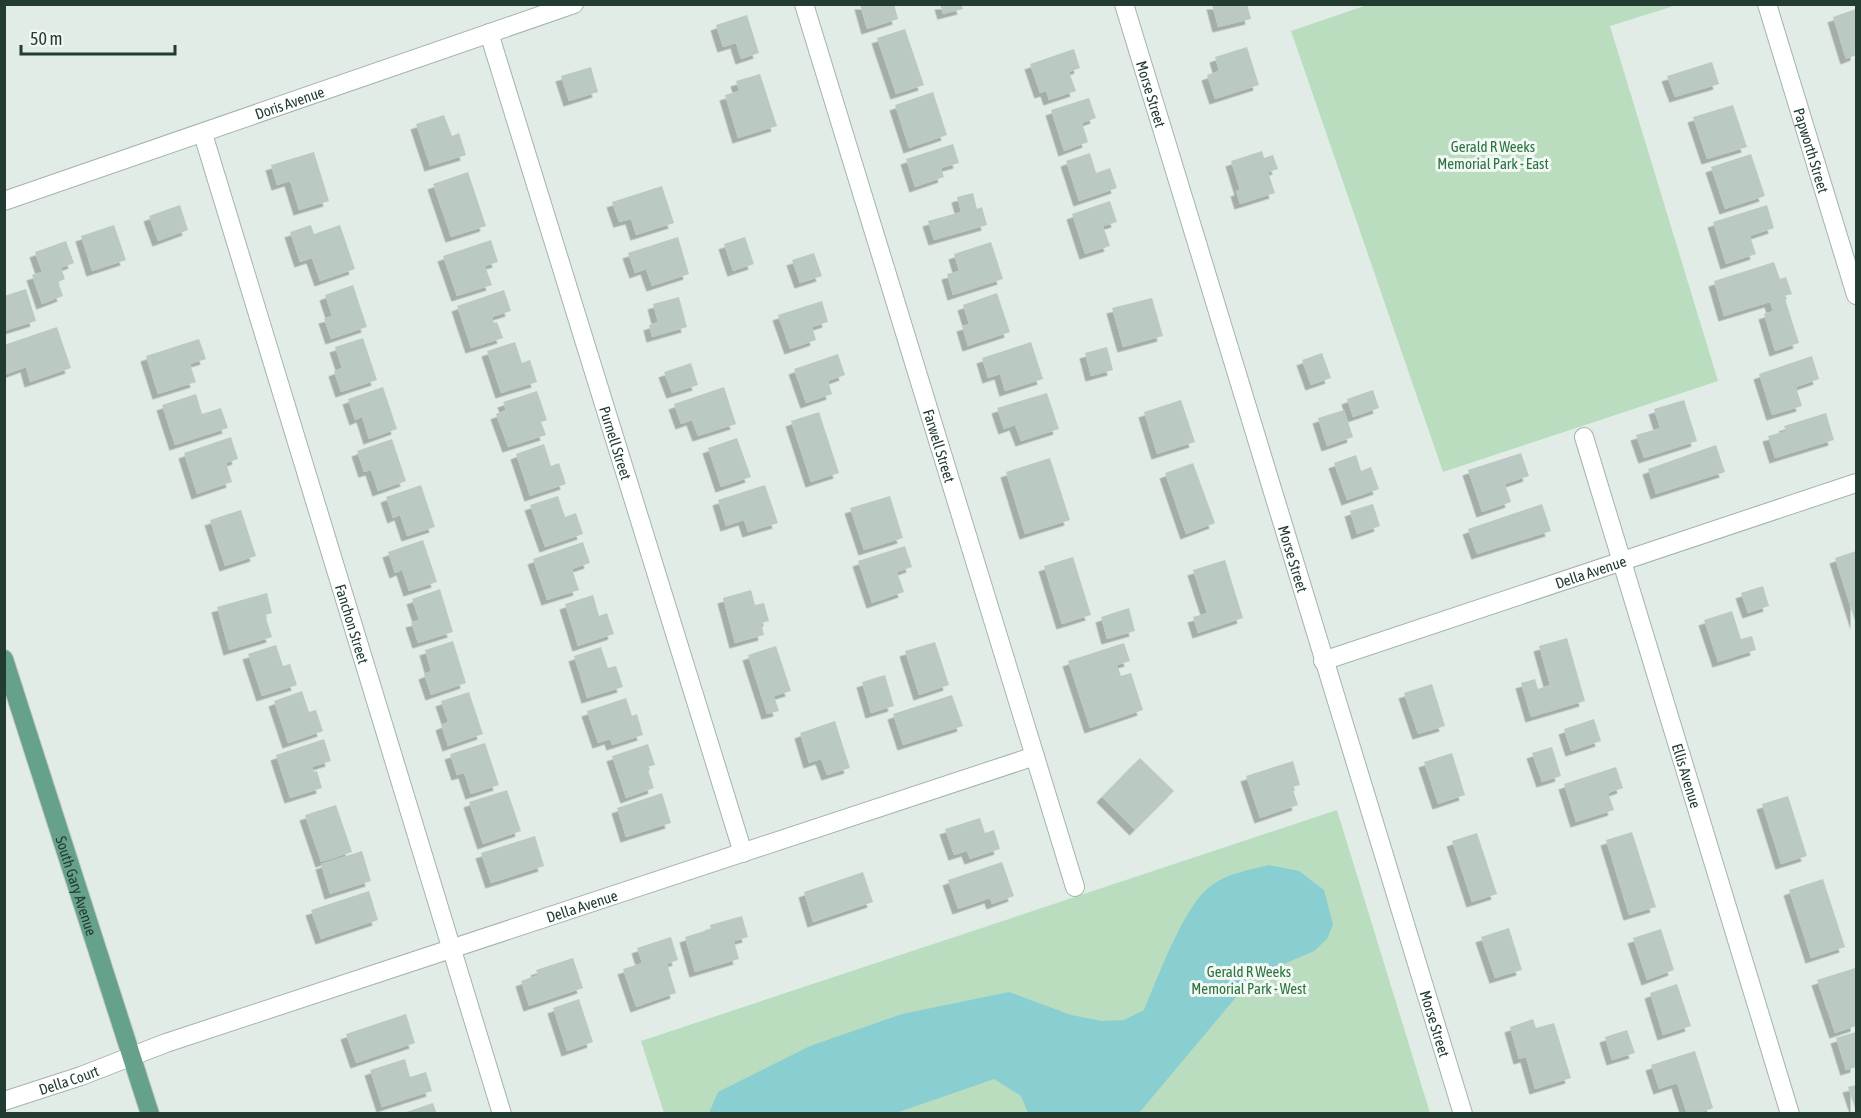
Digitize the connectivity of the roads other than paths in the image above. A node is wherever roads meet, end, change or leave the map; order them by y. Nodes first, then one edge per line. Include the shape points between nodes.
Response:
1 (574, 4) edge
2 (804, 4) edge
3 (1124, 4) edge
4 (1767, 4) edge
5 (489, 33) junction
6 (203, 134) junction
7 (4, 201) edge
8 (1857, 295) edge
9 (1584, 437) dead end
10 (1857, 483) edge
11 (1621, 560) junction
12 (4, 659) edge
13 (1323, 661) junction
14 (1035, 756) junction
15 (743, 853) junction
16 (1075, 887) dead end
17 (452, 950) junction
18 (132, 1057) junction
19 (4, 1101) edge
20 (150, 1113) edge
21 (502, 1113) edge
22 (1463, 1113) edge
23 (1790, 1113) edge

1 - 5 street, Doris Avenue
2 - 14 street, Farwell Street
3 - 13 street, Morse Street
4 - 8 street, Papworth Street
5 - 6 street, Doris Avenue
5 - 15 street, Purnell Street
6 - 7 street, Doris Avenue
6 - 17 street, Fanchon Street
9 - 11 street, Ellis Avenue
10 - 11 street, Della Avenue
11 - 13 street, Della Avenue
11 - 23 street, Ellis Avenue
12 - 18 main road, South Gary Avenue
13 - 22 street, Morse Street
14 - 15 street, Della Avenue
14 - 16 street, Farwell Street
15 - 17 street, Della Avenue
17 - 18 street, Della Avenue
17 - 21 street, Fanchon Street
18 - 19 street, Della Court
18 - 20 main road, South Gary Avenue

